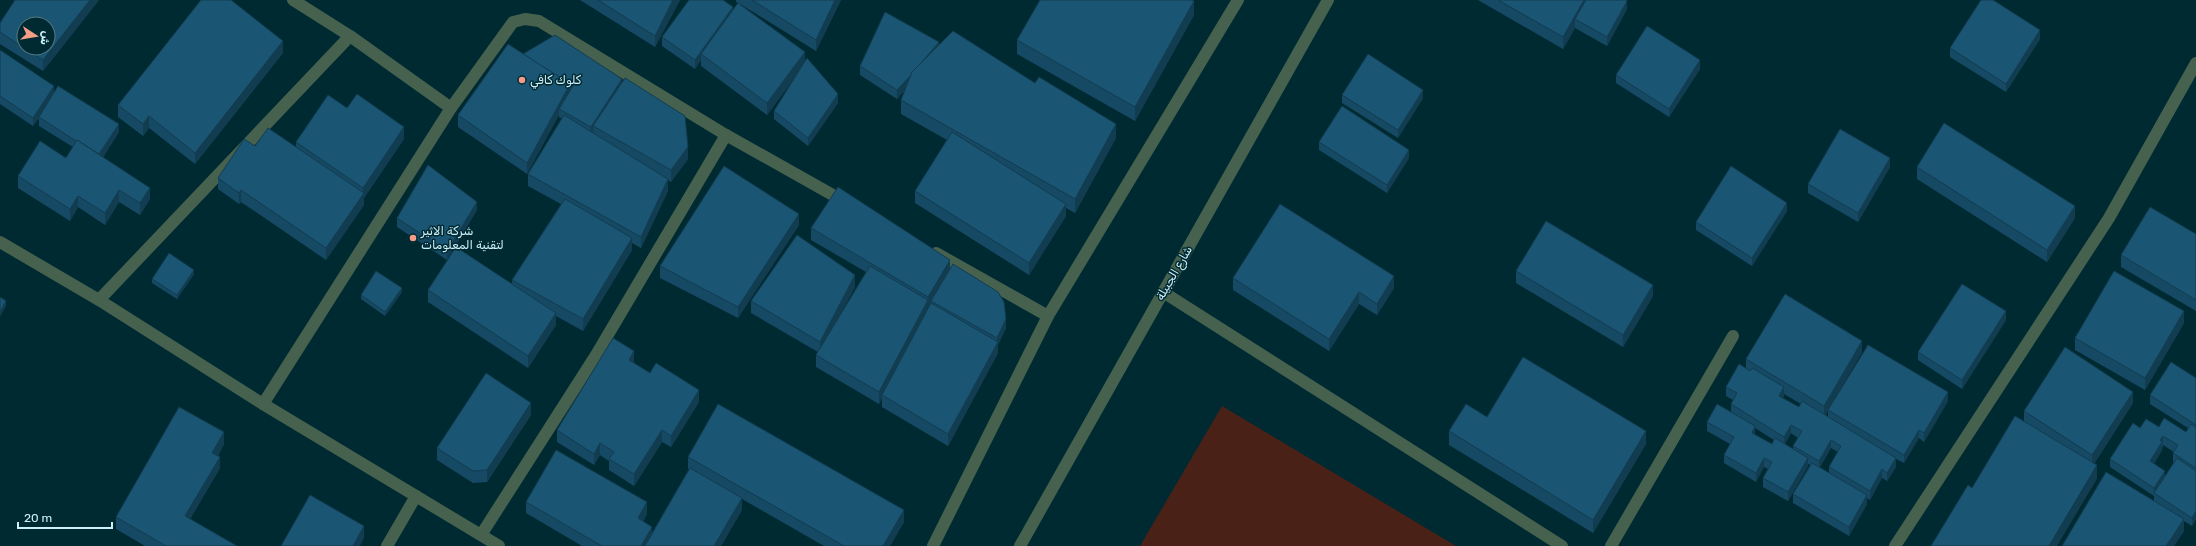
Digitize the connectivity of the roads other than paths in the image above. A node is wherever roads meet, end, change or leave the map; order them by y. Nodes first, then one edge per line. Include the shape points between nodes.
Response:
1 (293, 0) edge
2 (1238, 0) edge
3 (1328, 0) edge
4 (350, 36) junction
5 (2196, 63) edge
6 (451, 108) junction
7 (726, 135) junction
8 (856, 208) edge
9 (0, 242) edge
10 (925, 246) edge
11 (1163, 292) junction
12 (100, 300) junction
13 (1048, 316) junction
14 (1733, 336) dead end
15 (263, 404) junction
16 (416, 496) junction
17 (481, 535) junction
18 (387, 546) edge
19 (499, 546) edge
20 (933, 546) edge
21 (1020, 546) edge
22 (1562, 546) edge
23 (1611, 546) edge
24 (1895, 546) edge

1 - 4 street
2 - 13 street
3 - 11 street, شارع الجبيلة
4 - 6 street
4 - 12 street
5 - 24 street via 2109,218
6 - 7 street via 513,22 526,19 540,21
6 - 15 street
7 - 8 street
7 - 17 street via 596,355
9 - 12 street
10 - 13 street
11 - 21 street, شارع الجبيلة
11 - 22 street
12 - 15 street
13 - 20 street
14 - 23 street
15 - 16 street
16 - 17 street
16 - 18 street
17 - 19 street

